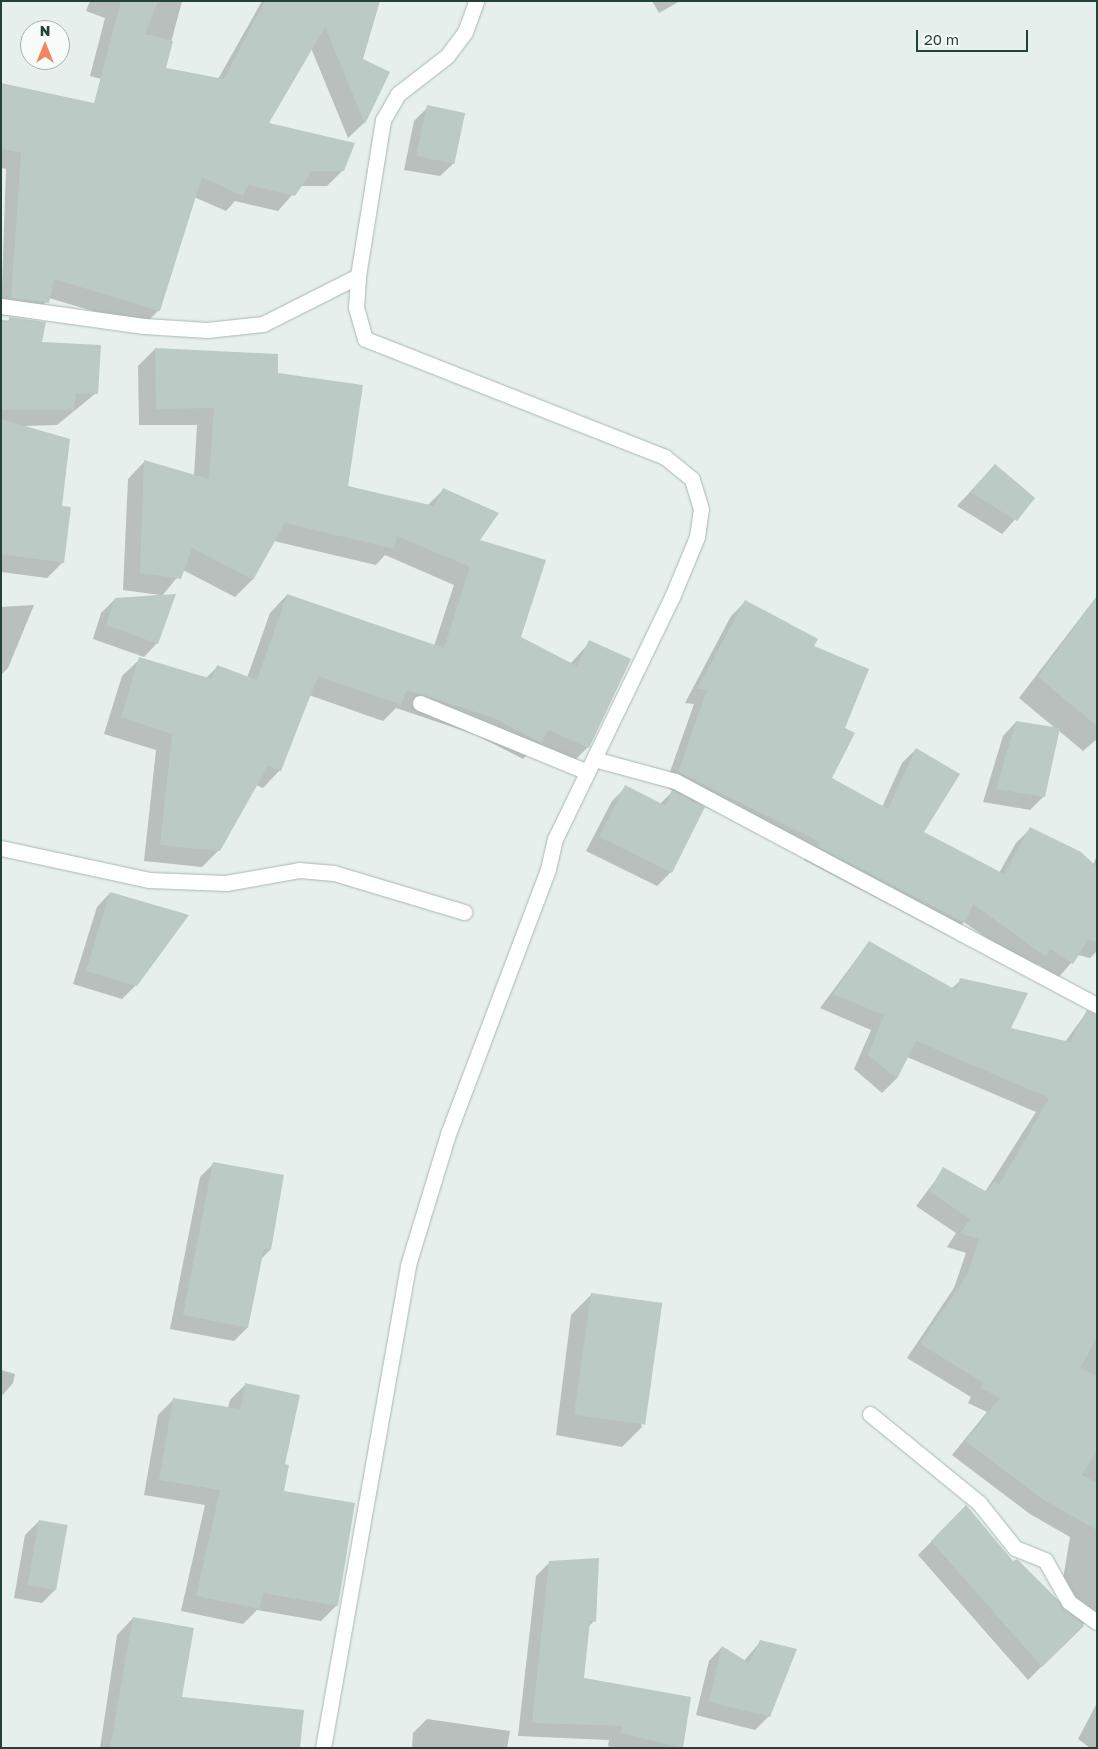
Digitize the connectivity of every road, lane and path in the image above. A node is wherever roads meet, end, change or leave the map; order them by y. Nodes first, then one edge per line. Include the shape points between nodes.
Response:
1 (476, 1) edge
2 (358, 276) junction
3 (1, 306) edge
4 (420, 703) dead end
5 (590, 766) junction
6 (1, 848) edge
7 (464, 912) dead end
8 (1097, 1005) edge
9 (870, 1414) dead end
10 (1097, 1622) edge
11 (323, 1748) edge

1 - 2 street via 465,32 447,56 398,94 383,120
2 - 3 street via 263,324 207,330 144,326
2 - 5 street via 356,308 365,339 665,457 692,479 701,509 697,537
4 - 5 street
5 - 8 street via 675,780
5 - 11 street via 555,839 548,869 448,1134 408,1265
6 - 7 street via 149,880 226,883 299,870 334,872
9 - 10 street via 979,1503 1015,1548 1045,1560 1069,1602

